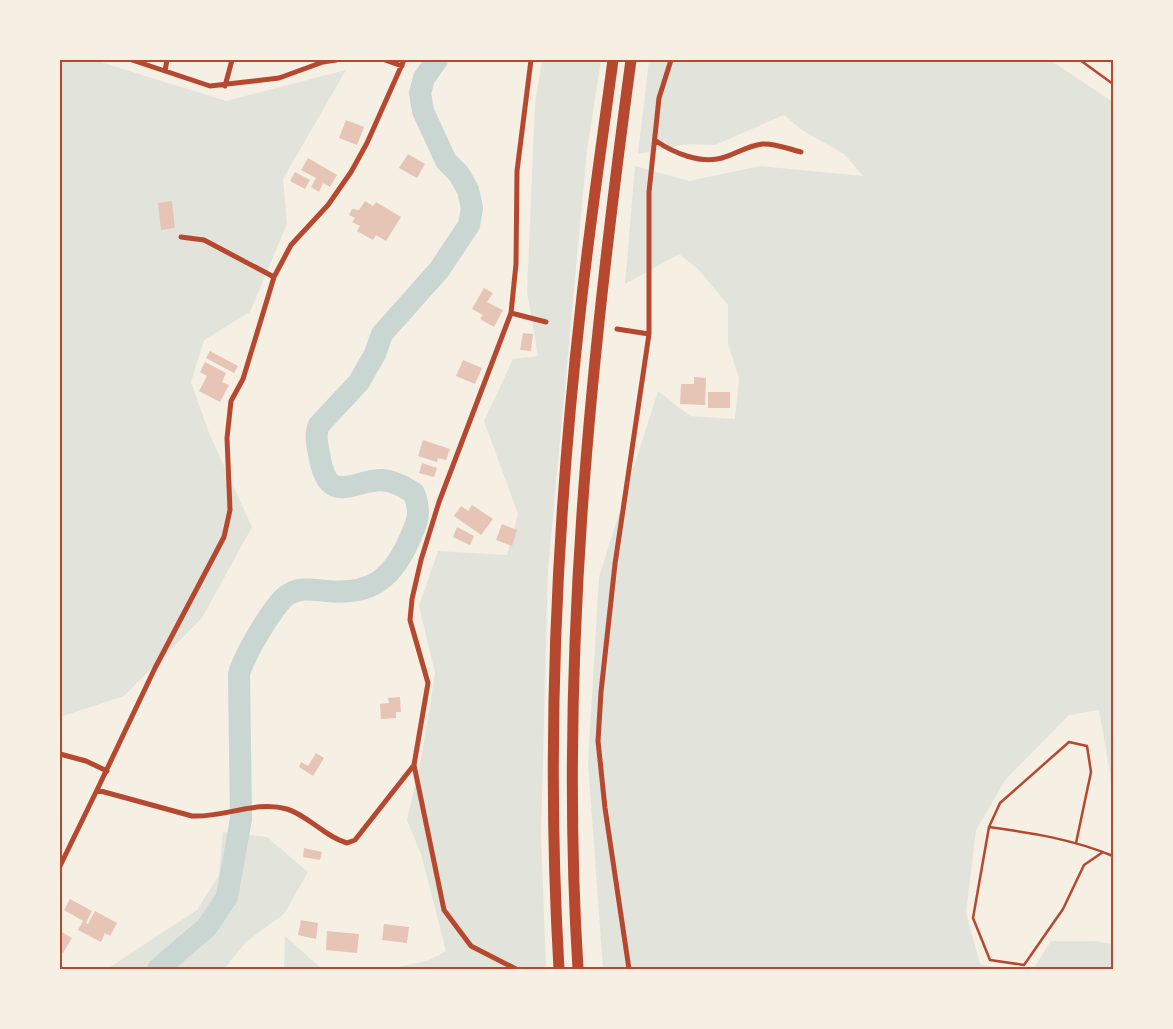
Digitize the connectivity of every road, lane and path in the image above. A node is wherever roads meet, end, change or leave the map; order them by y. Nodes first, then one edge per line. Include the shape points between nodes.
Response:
1 (132, 60) edge
2 (167, 60) edge
3 (232, 60) edge
4 (336, 60) edge
5 (385, 60) edge
6 (404, 60) edge
7 (531, 60) edge
8 (613, 60) edge
9 (632, 60) edge
10 (671, 60) edge
11 (1080, 60) edge
12 (402, 66) junction
13 (165, 71) junction
14 (1113, 84) edge
15 (225, 86) junction
16 (656, 141) junction
17 (801, 152) dead end
18 (181, 237) dead end
19 (274, 277) junction
20 (511, 313) junction
21 (546, 322) dead end
22 (617, 329) dead end
23 (649, 334) junction
24 (60, 754) edge
25 (414, 765) junction
26 (107, 771) junction
27 (97, 790) junction
28 (989, 827) junction
29 (1076, 843) junction
30 (1103, 852) junction
31 (1113, 856) edge
32 (60, 866) edge
33 (516, 969) edge
34 (559, 969) edge
35 (578, 969) edge
36 (629, 969) edge

1 - 13 street
2 - 13 street
3 - 15 street
4 - 15 street via 279,78
5 - 12 street
6 - 12 street
7 - 20 street via 517,170 516,264
8 - 34 highway via 580,307 566,475 554,735
9 - 35 highway via 598,312 576,607 572,736
10 - 16 street via 659,98
11 - 14 path
12 - 19 street via 352,172 328,205 291,245
13 - 15 street via 210,86
16 - 17 street via 669,150 701,160 721,158 764,144
16 - 23 street via 649,192
18 - 19 street via 204,240
19 - 26 street via 243,379 231,401 227,438 230,510 224,537 155,668
20 - 21 street
20 - 25 street via 439,502 412,599 410,620 428,683
22 - 23 street
23 - 36 street via 615,564 598,741
24 - 26 street
25 - 27 street via 355,840 347,843 288,809 251,808 206,817 192,816
25 - 33 street via 444,910 471,946
26 - 27 street
27 - 32 street
28 - 29 path via 1043,834
28 - 29 path via 1000,803 1069,742 1087,746 1091,772
28 - 30 path via 973,918 990,960 1024,965 1063,909 1084,865
29 - 30 path
30 - 31 path

